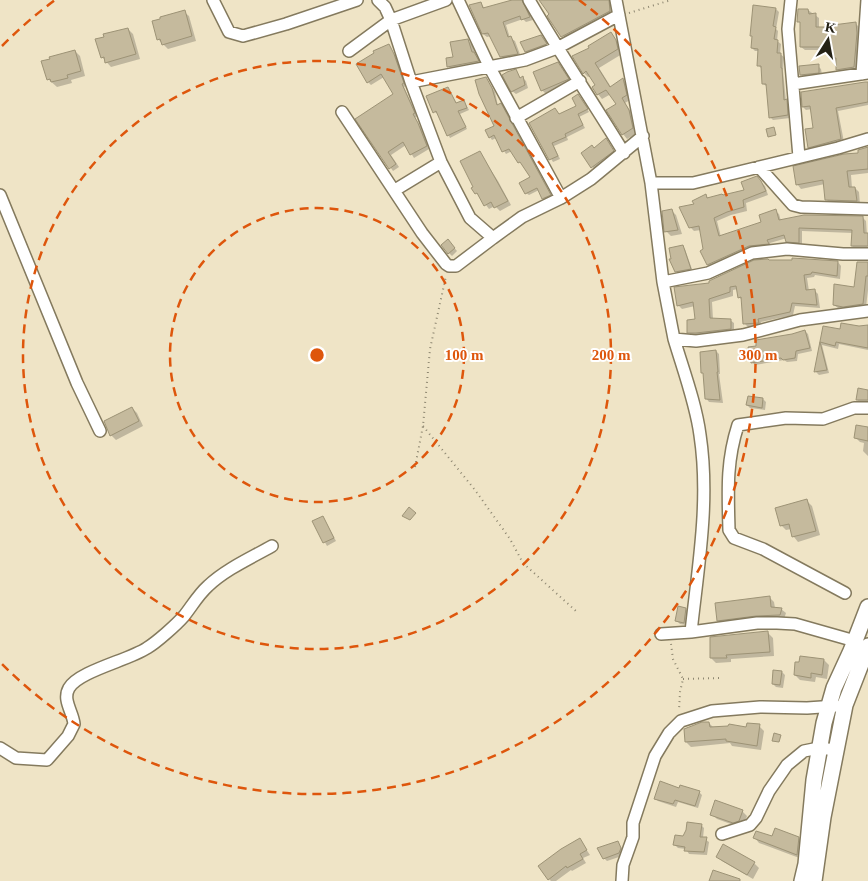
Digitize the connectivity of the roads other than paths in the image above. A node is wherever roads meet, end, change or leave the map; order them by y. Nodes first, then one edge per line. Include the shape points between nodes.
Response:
1 (213, 0) edge
2 (357, 0) edge
3 (378, 0) edge
4 (446, 0) edge
5 (458, 0) edge
6 (529, 0) edge
7 (616, 0) edge
8 (791, 0) edge
9 (867, 0) edge
10 (619, 16) junction
11 (391, 20) junction
12 (557, 48) junction
13 (349, 51) dead end
14 (490, 68) junction
15 (865, 74) edge
16 (580, 81) junction
17 (411, 82) junction
18 (793, 84) junction
19 (342, 112) dead end
20 (516, 118) junction
21 (643, 136) junction
22 (868, 139) edge
23 (624, 153) junction
24 (799, 157) junction
25 (442, 162) junction
26 (759, 167) junction
27 (651, 183) junction
28 (395, 190) junction
29 (0, 196) edge
30 (561, 198) junction
31 (868, 209) edge
32 (494, 238) junction
33 (868, 254) edge
34 (663, 282) junction
35 (868, 311) edge
36 (674, 339) junction
37 (868, 408) edge
38 (100, 431) dead end
39 (272, 546) dead end
40 (845, 593) dead end
41 (868, 607) edge
42 (691, 632) junction
43 (665, 634) road end
44 (862, 644) edge
45 (845, 706) junction
46 (828, 707) junction
47 (0, 748) edge
48 (818, 748) junction
49 (836, 750) junction
50 (722, 834) dead end
51 (622, 881) edge
52 (802, 881) edge
53 (814, 881) edge

1 - 2 street via 229,32 243,36
3 - 11 street via 385,6
4 - 11 street
5 - 14 street
6 - 12 street
7 - 10 street
8 - 18 street via 788,29
9 - 15 street
10 - 12 street
10 - 21 street
11 - 13 street
11 - 17 street
12 - 14 street
12 - 16 street
14 - 17 street
14 - 20 street
15 - 18 street
16 - 20 street
16 - 23 street
17 - 25 street
18 - 24 street
19 - 28 street
20 - 30 street
21 - 23 street
21 - 27 street
22 - 24 street
23 - 30 street via 592,179
24 - 26 street
25 - 28 street
25 - 32 street via 470,218
26 - 27 street via 693,183
26 - 31 street via 793,205
27 - 34 street
28 - 32 street via 422,234 449,266 456,266
29 - 38 street via 77,384
30 - 32 street via 522,217
33 - 34 street via 787,249 752,253 708,272
34 - 36 street
35 - 36 street via 800,320 742,335 696,341
36 - 42 street via 700,434 704,481 704,519
37 - 40 street via 854,408 823,419 786,418 738,425 731,446 729,530 734,538 763,549
39 - 47 street via 214,581 149,647 90,673 70,686 67,702 74,724 47,760 16,758
41 - 44 main road
42 - 43 street
42 - 44 street via 756,623 795,624
44 - 45 main road
44 - 46 main road via 834,688
45 - 46 street
45 - 49 main road
46 - 48 main road
46 - 51 street via 760,706 712,712 681,721 655,756 633,823
48 - 49 street
48 - 50 street via 804,751 787,765 750,825
48 - 52 main road
49 - 53 main road

